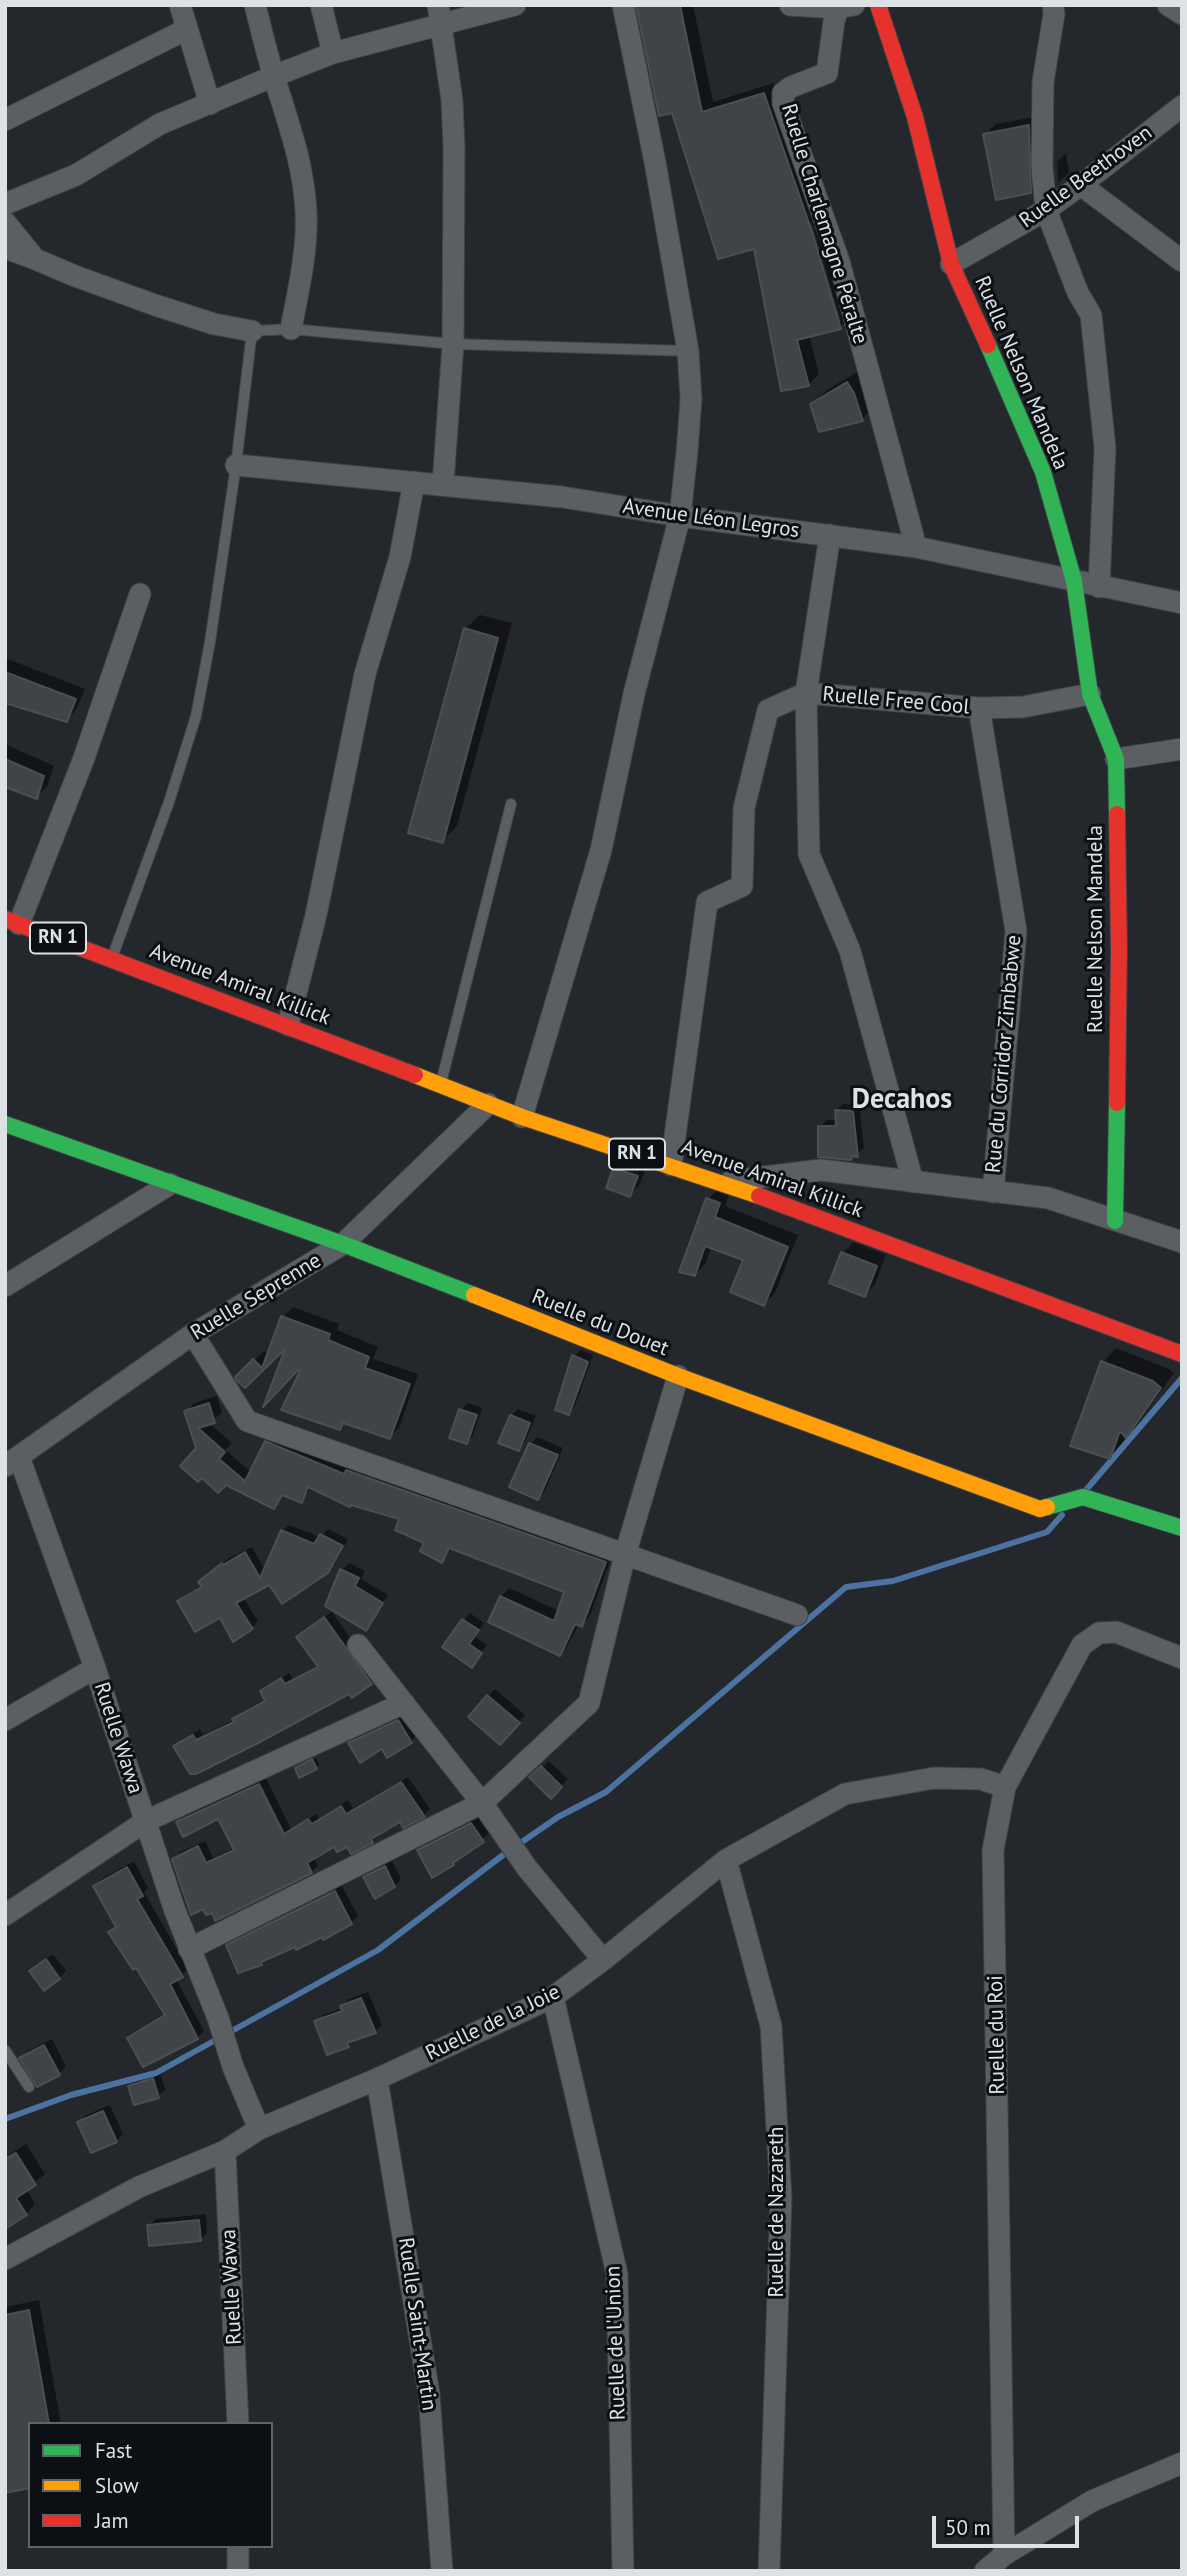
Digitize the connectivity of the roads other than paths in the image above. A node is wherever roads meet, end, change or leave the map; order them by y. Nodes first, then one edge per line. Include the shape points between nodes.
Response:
1 (180, 5) edge
2 (254, 5) edge
3 (321, 5) edge
4 (515, 5) edge
5 (623, 5) edge
6 (790, 5) edge
7 (878, 5) edge
8 (1053, 5) edge
9 (1168, 5) edge
10 (844, 6) edge
11 (1182, 14) edge
12 (440, 15) edge
13 (187, 29) junction
14 (333, 53) junction
15 (274, 76) junction
16 (210, 104) junction
17 (1182, 106) edge
18 (5, 120) edge
19 (1081, 185) junction
20 (5, 205) edge
21 (1046, 210) junction
22 (5, 222) edge
23 (5, 248) edge
24 (35, 259) junction
25 (1182, 261) edge
26 (951, 264) junction
27 (291, 329) junction
28 (252, 331) junction
29 (453, 344) junction
30 (688, 351) junction
31 (236, 465) junction
32 (414, 482) junction
33 (443, 484) junction
34 (680, 516) junction
35 (830, 535) junction
36 (916, 547) junction
37 (1074, 581) junction
38 (1099, 587) junction
39 (139, 594) dead end
40 (1182, 603) edge
41 (806, 693) junction
42 (1090, 694) junction
43 (979, 708) junction
44 (1182, 748) edge
45 (1116, 759) junction
46 (511, 804) dead end
47 (12, 921) edge
48 (111, 958) junction
49 (288, 1025) junction
50 (440, 1086) junction
51 (488, 1104) junction
52 (522, 1117) junction
53 (5, 1124) edge
54 (671, 1165) junction
55 (721, 1182) junction
56 (912, 1182) junction
57 (170, 1184) junction
58 (993, 1192) junction
59 (1115, 1221) junction
60 (1182, 1242) edge
61 (343, 1244) junction
62 (10, 1279) edge
63 (193, 1334) junction
64 (1182, 1354) edge
65 (678, 1376) junction
66 (12, 1462) edge
67 (1182, 1528) edge
68 (625, 1555) junction
69 (797, 1615) dead end
70 (358, 1645) dead end
71 (1182, 1658) edge
72 (95, 1668) junction
73 (404, 1703) junction
74 (5, 1720) edge
75 (1005, 1787) junction
76 (482, 1803) junction
77 (146, 1821) junction
78 (726, 1860) junction
79 (5, 1914) edge
80 (189, 1949) junction
81 (603, 1960) junction
82 (553, 1997) junction
83 (5, 2050) edge
84 (377, 2079) junction
85 (29, 2087) dead end
86 (259, 2129) junction
87 (225, 2151) junction
88 (5, 2259) edge
89 (238, 2422) edge
90 (1182, 2463) edge
91 (238, 2548) edge
92 (1004, 2555) junction
93 (238, 2571) edge
94 (442, 2571) edge
95 (623, 2571) edge
96 (769, 2571) edge
97 (985, 2571) edge

1 - 13 street
2 - 15 street
3 - 14 street
4 - 12 street
5 - 30 street
6 - 10 street, Ruelle Charlemagne Péralte
7 - 26 street, Ruelle Nelson Mandela via 915,117
8 - 21 street via 1043,82
9 - 11 street
10 - 36 street, Ruelle Charlemagne Péralte via 834,21 827,73 791,87 783,93 783,103 839,261
12 - 14 street
12 - 29 street via 454,148
13 - 16 street
13 - 18 street
14 - 15 street
15 - 16 street
15 - 27 street via 295,140 306,214
16 - 20 street via 160,124 76,175
17 - 19 street, Ruelle Beethoven
19 - 21 street, Ruelle Beethoven
19 - 25 street
21 - 26 street, Ruelle Beethoven
21 - 38 street via 1077,293 1091,315 1105,448
22 - 24 street
23 - 24 street
24 - 28 street via 178,313
26 - 37 street, Ruelle Nelson Mandela via 1043,472
27 - 28 lane
27 - 29 lane
28 - 31 lane
29 - 30 lane
29 - 33 street
30 - 34 street via 691,399
31 - 32 street, Avenue Léon Legros
31 - 48 lane via 196,716
32 - 33 street, Avenue Léon Legros
32 - 49 street via 400,557 365,674 316,915
33 - 34 street, Avenue Léon Legros
34 - 35 street, Avenue Léon Legros
34 - 52 street via 634,694 601,849
35 - 36 street, Avenue Léon Legros
35 - 41 street
36 - 37 street, Avenue Léon Legros
37 - 38 street, Avenue Léon Legros
37 - 42 street, Ruelle Nelson Mandela
38 - 40 street, Avenue Léon Legros
39 - 47 street via 84,758
41 - 43 street, Ruelle Free Cool
41 - 54 street, Ruelle Free Cool via 768,710 744,808 742,886 707,902
41 - 56 street via 809,854 849,951
42 - 43 street, Ruelle Free Cool via 1023,707
42 - 45 street, Ruelle Nelson Mandela
43 - 58 street, Rue du Corridor Zimbabwe via 1016,931
44 - 45 street
45 - 59 street, Ruelle Nelson Mandela
46 - 50 lane
47 - 48 street, RN 1
48 - 49 street, Avenue Amiral Killick / RN 1
49 - 50 street, Avenue Amiral Killick / RN 1
50 - 51 street, Avenue Amiral Killick / RN 1
51 - 52 street, Avenue Amiral Killick / RN 1
51 - 61 street, Ruelle Seprenne
52 - 54 street, Avenue Amiral Killick / RN 1
53 - 57 street, Ruelle du Douet
54 - 55 street, Avenue Amiral Killick / RN 1
55 - 56 street via 821,1170
55 - 64 street, Avenue Amiral Killick / RN 1
56 - 58 street
57 - 61 street, Ruelle du Douet
57 - 62 street
58 - 59 street via 1048,1198
59 - 60 street
61 - 63 street, Ruelle Seprenne
61 - 65 street, Ruelle du Douet
63 - 66 street, Ruelle Seprenne
63 - 68 street via 247,1420
65 - 67 street, Ruelle du Douet via 1040,1509 1083,1497
65 - 68 street
66 - 72 street, Ruelle Wawa
68 - 69 street
68 - 76 street via 589,1703
70 - 73 street
71 - 75 street, Ruelle du Roi via 1116,1632 1099,1633 1082,1645
72 - 74 street
72 - 77 street, Ruelle Wawa
73 - 76 street
73 - 77 street
75 - 78 street, Ruelle de la Joie via 981,1779 933,1778 845,1794
75 - 92 street, Ruelle du Roi via 993,1850
76 - 80 street
76 - 81 street via 527,1868
77 - 79 street
77 - 80 street, Ruelle Wawa
78 - 81 street, Ruelle de la Joie
78 - 96 street, Ruelle de Nazareth via 771,2026 780,2185
80 - 86 street, Ruelle Wawa
81 - 82 street, Ruelle de la Joie
82 - 84 street, Ruelle de la Joie
82 - 95 street, Ruelle de l'Union via 617,2274
83 - 85 lane
84 - 86 street, Ruelle de la Joie
84 - 94 street, Ruelle Saint-Martin via 429,2394
86 - 87 street, Ruelle de la Joie
87 - 88 street, Ruelle de la Joie via 139,2187
87 - 89 street, Ruelle Wawa
90 - 92 street via 1092,2501
91 - 93 street
92 - 97 street

